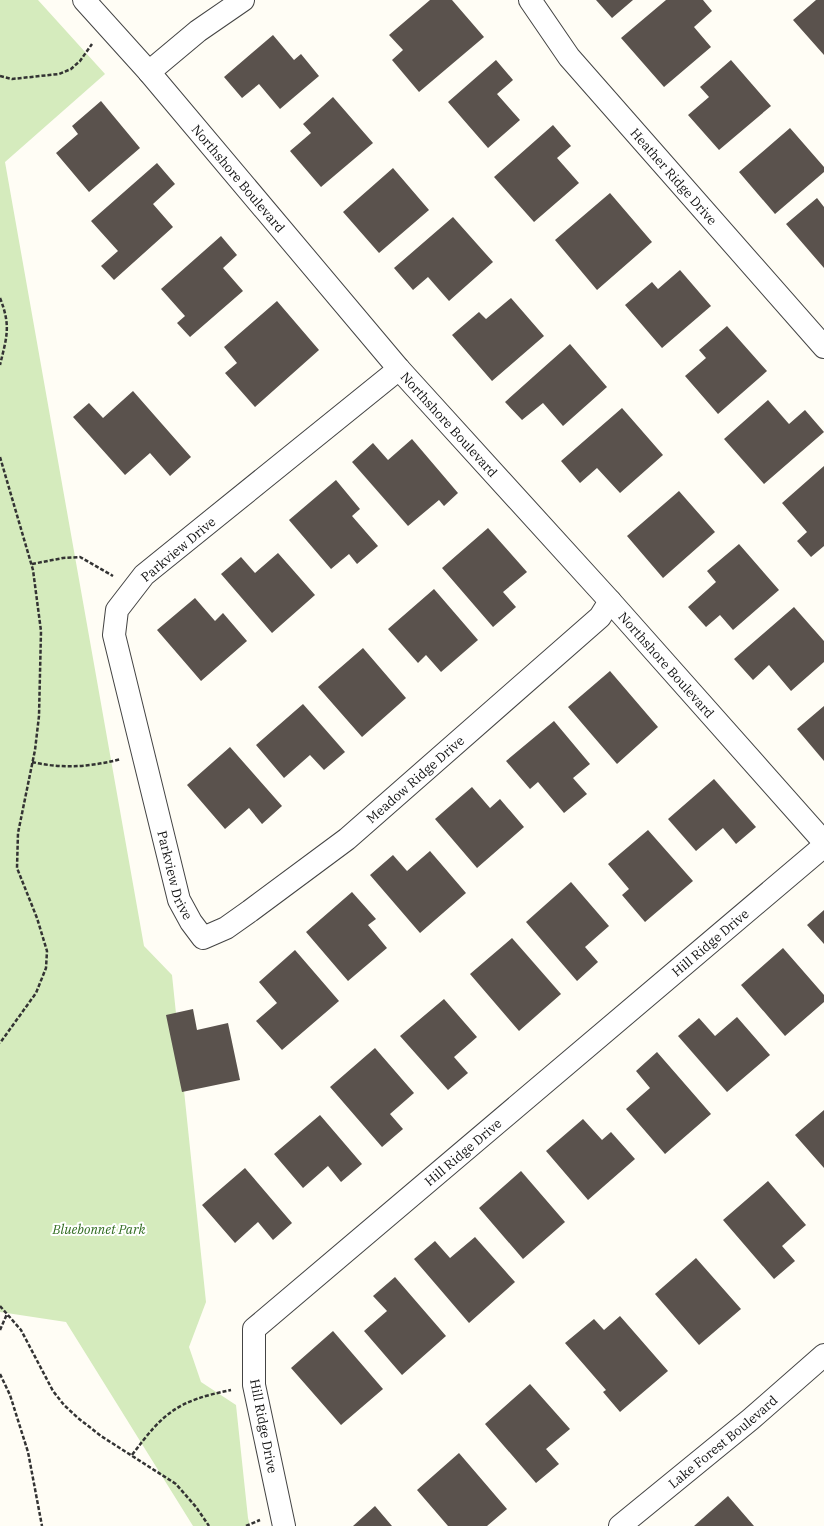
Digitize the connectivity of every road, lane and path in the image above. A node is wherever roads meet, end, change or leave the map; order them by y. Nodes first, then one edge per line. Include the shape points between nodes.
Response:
1 (84, 0) edge
2 (243, 0) edge
3 (530, 0) edge
4 (109, 28) junction
5 (148, 72) junction
6 (0, 76) edge
7 (0, 298) edge
8 (824, 347) edge
9 (0, 365) edge
10 (399, 368) junction
11 (0, 456) edge
12 (32, 564) junction
13 (134, 588) junction
14 (610, 601) junction
15 (143, 752) junction
16 (32, 762) junction
17 (824, 842) edge
18 (824, 846) edge
19 (203, 938) joint
20 (0, 1043) edge
21 (0, 1306) edge
22 (7, 1314) junction
23 (0, 1330) edge
24 (824, 1355) edge
25 (0, 1374) edge
26 (254, 1385) junction
27 (132, 1456) junction
28 (42, 1526) edge
29 (209, 1526) edge
30 (284, 1526) edge
31 (620, 1526) edge

1 - 4 street, Northshore Boulevard
2 - 5 street via 198,31
3 - 8 street, Heather Ridge Drive via 569,56
4 - 5 street, Northshore Boulevard
4 - 6 path via 89,46 80,61 71,69 59,74 36,77
5 - 10 street, Northshore Boulevard
7 - 9 path via 6,313 8,330
10 - 13 street, Parkview Drive via 144,575
10 - 14 street, Northshore Boulevard
11 - 12 path
12 - 13 path via 80,557
12 - 16 path via 41,631 40,716
13 - 15 street, Parkview Drive via 117,610 114,636
14 - 17 street, Northshore Boulevard
14 - 19 street, Meadow Ridge Drive via 600,617 347,839 226,928
15 - 16 path via 105,763 69,767
15 - 19 street, Parkview Drive via 179,900
16 - 20 path via 18,833 17,868 48,951 46,968 36,993
18 - 26 street, Hill Ridge Drive via 254,1329
21 - 22 path
22 - 23 path
22 - 27 path via 22,1330 53,1391 64,1405 101,1436
24 - 31 street, Lake Forest Boulevard via 751,1419
25 - 28 path via 10,1395 28,1452
26 - 27 path via 210,1394 181,1405 156,1424
26 - 30 street, Hill Ridge Drive
27 - 29 path via 176,1484

